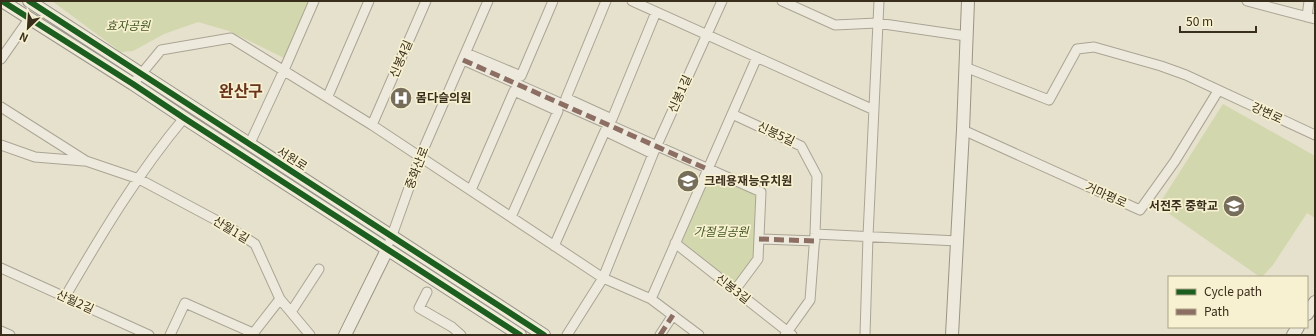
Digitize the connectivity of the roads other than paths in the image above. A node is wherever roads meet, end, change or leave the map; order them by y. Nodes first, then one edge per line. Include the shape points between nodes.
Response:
1 (2, 1) edge
2 (29, 1) edge
3 (314, 1) edge
4 (369, 1) edge
5 (426, 1) edge
6 (488, 1) edge
7 (553, 1) edge
8 (606, 1) edge
9 (632, 1) edge
10 (722, 1) edge
11 (782, 1) edge
12 (879, 1) edge
13 (968, 1) edge
14 (1247, 1) edge
15 (1309, 1) edge
16 (656, 12) junction
17 (1311, 18) edge
18 (29, 19) junction
19 (878, 23) junction
20 (707, 35) junction
21 (966, 36) junction
22 (464, 56) junction
23 (757, 57) junction
24 (1, 59) edge
25 (965, 68) junction
26 (284, 70) junction
27 (137, 79) junction
28 (1218, 91) junction
29 (328, 96) junction
30 (1, 107) edge
31 (874, 110) junction
32 (732, 114) junction
33 (184, 118) junction
34 (372, 125) junction
35 (963, 130) junction
36 (1315, 136) edge
37 (251, 141) dead end
38 (1, 145) edge
39 (653, 154) junction
40 (420, 157) junction
41 (86, 161) junction
42 (707, 169) junction
43 (139, 179) junction
44 (471, 190) junction
45 (511, 217) junction
46 (868, 236) junction
47 (392, 237) junction
48 (815, 237) junction
49 (759, 239) junction
50 (958, 242) junction
51 (675, 243) junction
52 (554, 246) junction
53 (387, 250) junction
54 (1, 268) edge
55 (319, 269) dead end
56 (603, 278) junction
57 (734, 290) junction
58 (426, 292) dead end
59 (65, 297) junction
60 (280, 299) junction
61 (651, 299) junction
62 (1315, 302) edge
63 (291, 312) junction
64 (1308, 312) edge
65 (673, 315) junction
66 (1, 331) edge
67 (253, 334) edge
68 (788, 334) edge
69 (10, 335) edge
70 (149, 335) edge
71 (170, 335) edge
72 (310, 335) edge
73 (345, 335) edge
74 (461, 335) edge
75 (520, 335) edge
76 (544, 335) edge
77 (567, 335) edge
78 (660, 335) edge
79 (699, 335) edge
80 (865, 335) edge
81 (952, 335) edge

1 - 18 street, 서원로
2 - 27 street, 서원로
3 - 26 street
4 - 29 street
5 - 34 street, 신봉4길
6 - 22 street, 중화산로
7 - 22 street via 521,76
8 - 16 street via 566,98 612,119
9 - 16 street
10 - 20 street, 신봉1길
11 - 19 street via 835,25
12 - 19 street
13 - 21 street
14 - 17 street
15 - 17 street
16 - 20 street
18 - 24 street
18 - 27 street, 서원로
19 - 21 street
19 - 31 street
20 - 23 street
20 - 39 street, 신봉1길
21 - 25 street
22 - 40 street, 중화산로
22 - 42 street
23 - 31 street
23 - 32 street
25 - 28 street, 강변로 via 1049,100 1078,49 1094,47 1161,66
25 - 35 street
26 - 27 street via 231,38 161,50
26 - 29 street
26 - 37 street
27 - 33 street, 서원로
27 - 47 street, 서원로
28 - 35 street, 거마평로 via 1140,210
28 - 36 street, 강변로
29 - 34 street
30 - 41 street, 산월1길
31 - 46 street
32 - 42 street
32 - 48 street, 신봉5길 via 801,146 817,176
33 - 43 street via 159,148
33 - 53 street, 서원로
34 - 40 street
35 - 50 street
38 - 41 street, 산월1길 via 35,156
39 - 52 street via 605,131
39 - 56 street
40 - 44 street
40 - 47 street, 중화산로
41 - 43 street, 산월1길
42 - 49 street via 761,192
42 - 51 street
43 - 59 street via 105,228
43 - 60 street, 산월1길 via 227,226 255,244
44 - 45 street
44 - 45 street via 514,91 558,111
45 - 52 street
46 - 48 street
46 - 50 street
46 - 80 street
47 - 53 street, 중화산로
47 - 76 street, 서원로
48 - 49 street
48 - 68 street, 신봉5길 via 810,300
49 - 57 street via 758,259
50 - 81 street
51 - 57 street, 신봉3길
51 - 61 street
52 - 56 street
53 - 73 street, 중화산로
53 - 75 street, 서원로
54 - 59 street, 산월2길
55 - 63 street
56 - 61 street
56 - 77 street
57 - 68 street, 신봉3길
58 - 74 street via 419,308
59 - 70 street, 산월2길
60 - 63 street, 산월1길
60 - 67 street
61 - 65 street
62 - 64 street
63 - 72 street, 산월1길
65 - 78 street
65 - 79 street
66 - 69 street
67 - 71 street via 185,303

